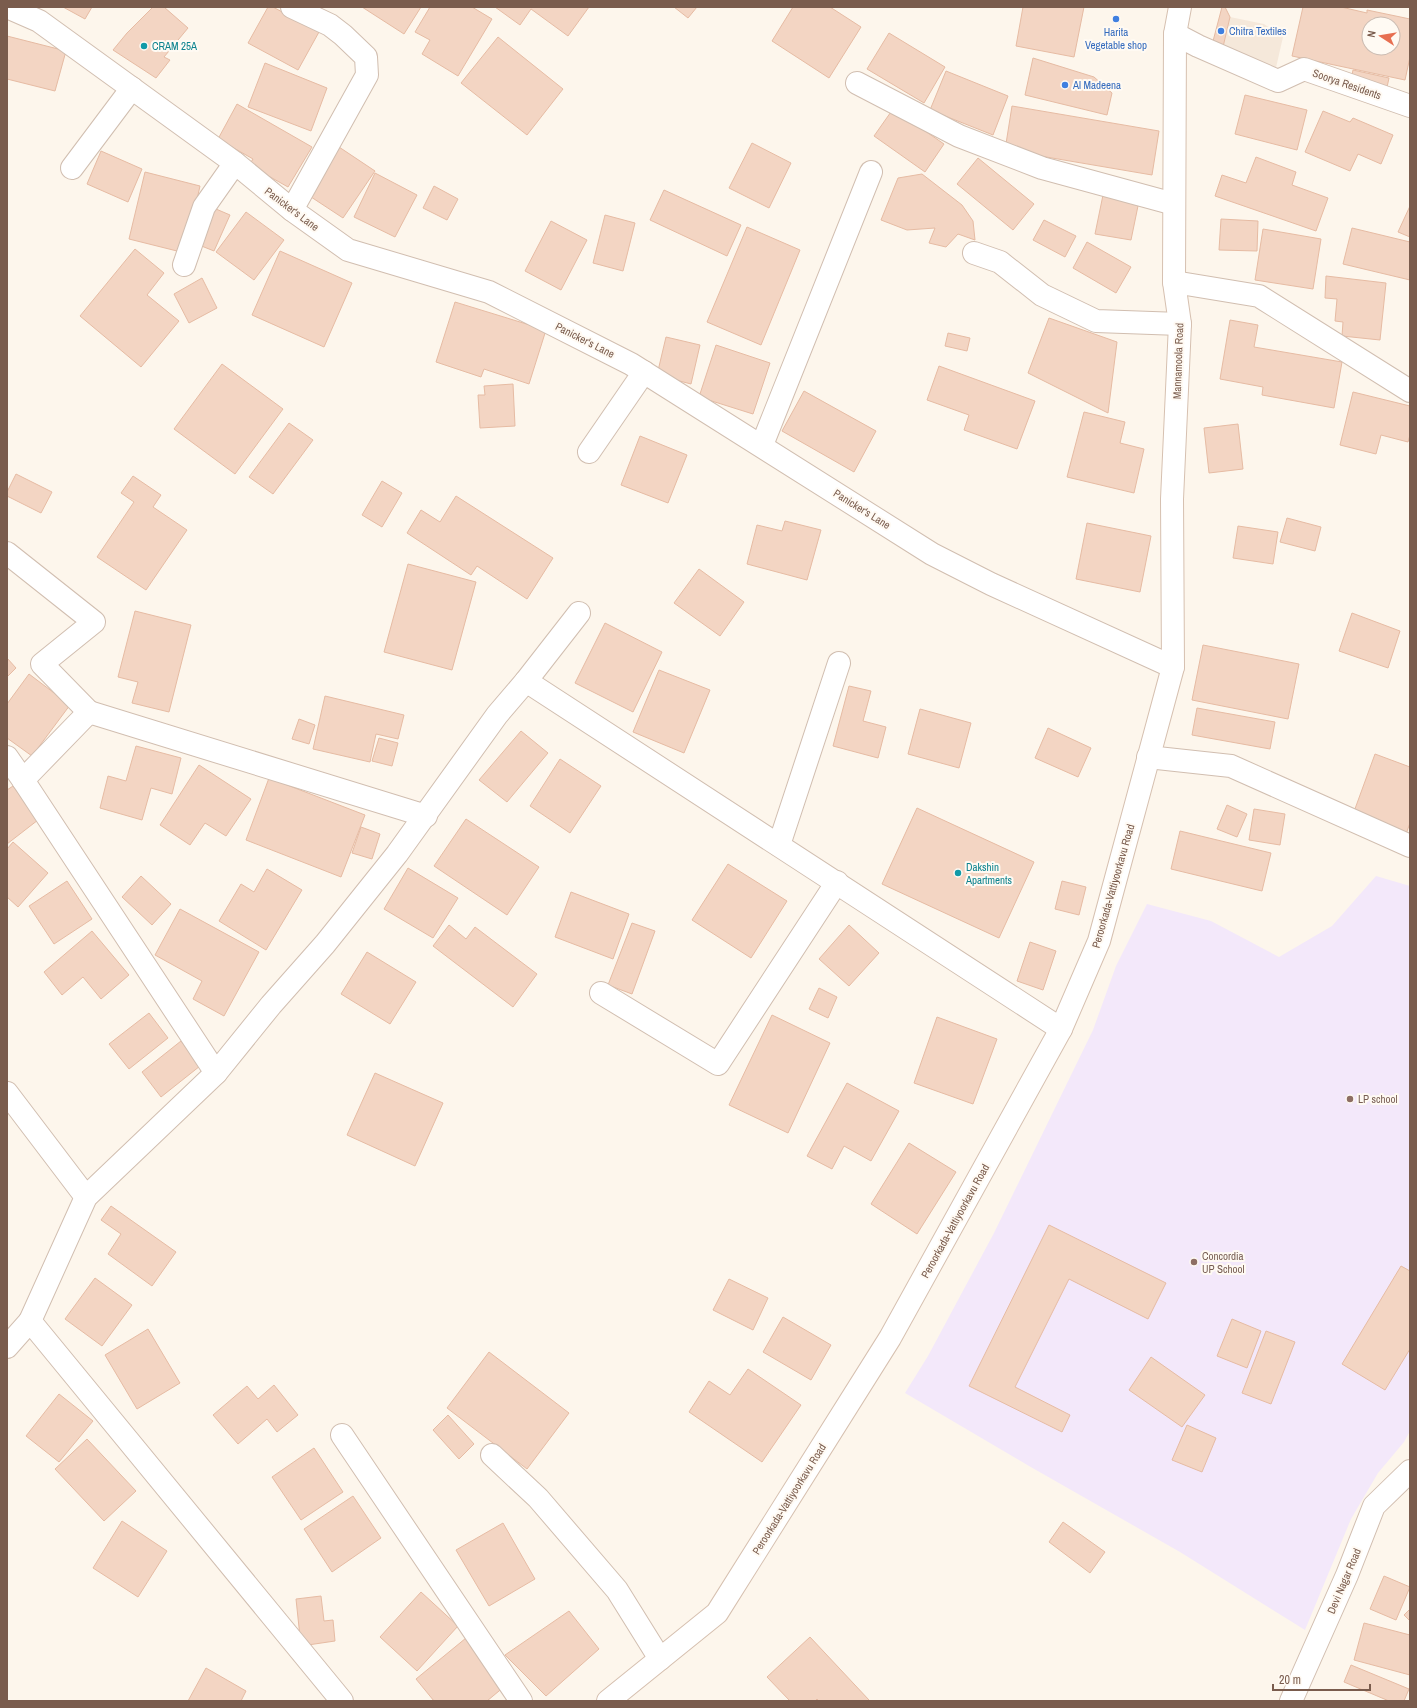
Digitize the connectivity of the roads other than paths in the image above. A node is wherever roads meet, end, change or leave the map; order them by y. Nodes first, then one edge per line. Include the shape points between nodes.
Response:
1 (7, 7) edge
2 (292, 7) edge
3 (1180, 7) edge
4 (1175, 34) junction
5 (857, 83) dead end
6 (132, 88) junction
7 (1410, 106) edge
8 (235, 163) junction
9 (72, 168) dead end
10 (871, 172) dead end
11 (1174, 204) junction
12 (292, 210) junction
13 (974, 253) dead end
14 (184, 265) dead end
15 (1174, 282) junction
16 (1180, 324) junction
17 (644, 372) junction
18 (1410, 391) edge
19 (762, 445) junction
20 (589, 452) dead end
21 (7, 553) edge
22 (579, 613) dead end
23 (839, 663) dead end
24 (1173, 667) junction
25 (526, 681) junction
26 (89, 712) junction
27 (7, 757) edge
28 (1148, 757) junction
29 (23, 780) junction
30 (426, 816) junction
31 (779, 845) junction
32 (1410, 846) edge
33 (837, 882) junction
34 (601, 993) dead end
35 (1062, 1029) junction
36 (216, 1073) junction
37 (7, 1092) edge
38 (86, 1197) junction
39 (30, 1321) junction
40 (7, 1347) edge
41 (342, 1435) dead end
42 (492, 1455) dead end
43 (1410, 1471) edge
44 (660, 1659) junction
45 (342, 1701) edge
46 (521, 1701) edge
47 (608, 1701) edge
48 (1291, 1701) edge

1 - 6 street, Panicker's Lane via 39,21
2 - 12 street via 330,25 343,35 366,57 367,75
3 - 4 street, Mannamoola Road
4 - 7 street, Soorya Residents via 1278,80 1304,68
4 - 11 street, Mannamoola Road
5 - 11 street via 966,138 1042,168
6 - 8 street, Panicker's Lane
6 - 9 street
8 - 12 street, Panicker's Lane
8 - 14 street via 204,207
10 - 19 street
11 - 15 street, Mannamoola Road
12 - 17 street, Panicker's Lane via 348,250 489,292
13 - 16 street via 1000,262 1042,295 1096,320
15 - 16 street, Mannamoola Road
15 - 18 street via 1259,296
16 - 24 street, Mannamoola Road via 1172,499
17 - 19 street, Panicker's Lane
17 - 20 street
19 - 24 street, Panicker's Lane via 932,554 991,584
21 - 26 street via 94,622 42,664
22 - 25 street
23 - 31 street
24 - 28 street, Peroorkada-Vattiyoorkavu Road
25 - 30 street via 497,715
25 - 31 street
26 - 29 street
26 - 30 street
27 - 29 street
28 - 32 street via 1231,766
28 - 35 street, Peroorkada-Vattiyoorkavu Road via 1099,941
29 - 36 street
30 - 36 street via 325,944
31 - 33 street
33 - 34 street via 718,1064
33 - 35 street
35 - 44 street, Peroorkada-Vattiyoorkavu Road via 890,1338 717,1613
36 - 38 street
37 - 38 street
38 - 39 street
39 - 40 street
39 - 45 street
41 - 46 street
42 - 44 street via 538,1498 617,1590
43 - 48 street, Devi Nagar Road via 1374,1506 1347,1575
44 - 47 street, Peroorkada-Vattiyoorkavu Road

